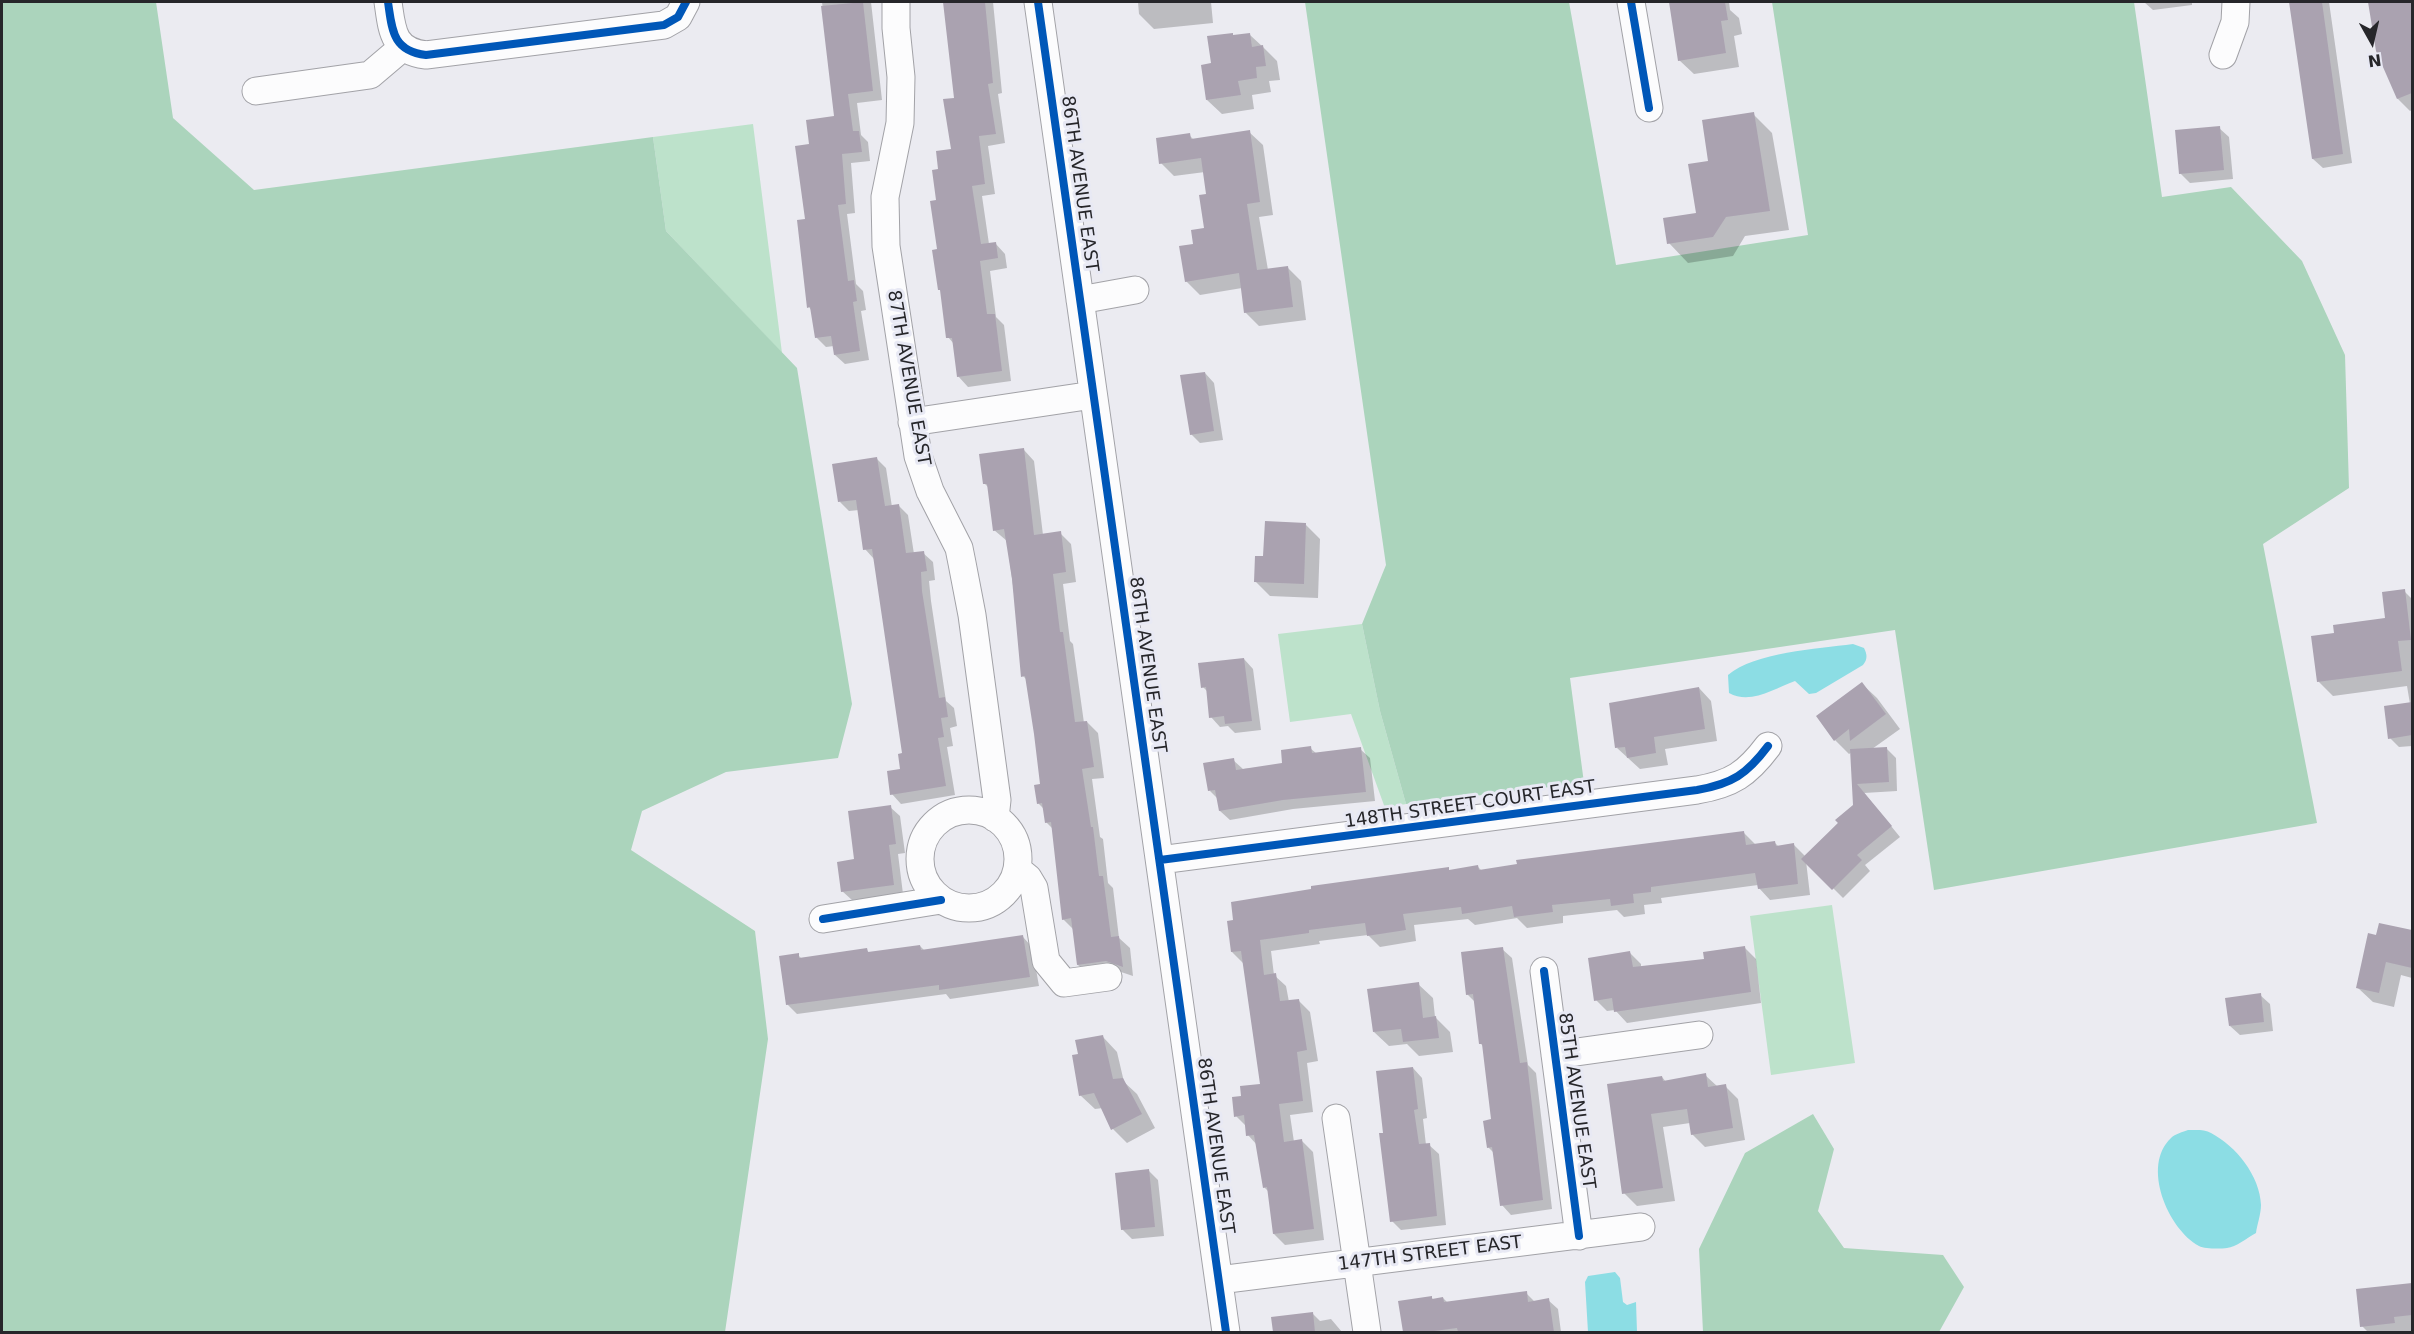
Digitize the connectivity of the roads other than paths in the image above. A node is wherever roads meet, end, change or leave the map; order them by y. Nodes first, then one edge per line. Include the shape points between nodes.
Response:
1 (388, 2) edge
2 (686, 2) edge
3 (896, 2) edge
4 (1038, 2) edge
5 (1631, 2) edge
6 (2236, 2) edge
7 (403, 47) junction
8 (2223, 55) dead end
9 (256, 91) dead end
10 (1649, 108) dead end
11 (1135, 290) dead end
12 (1080, 300) junction
13 (1093, 395) junction
14 (912, 422) junction
15 (1768, 746) dead end
16 (995, 818) junction
17 (1160, 860) junction
18 (1017, 869) junction
19 (941, 900) junction
20 (823, 919) dead end
21 (1544, 971) dead end
22 (1108, 977) dead end
23 (1699, 1035) dead end
24 (1555, 1055) junction
25 (1336, 1118) dead end
26 (1641, 1227) dead end
27 (1579, 1236) junction
28 (1356, 1263) junction
29 (1219, 1280) junction
30 (1226, 1332) edge
31 (1366, 1332) edge

1 - 7 street via 392,32
2 - 7 street via 678,17 664,25 426,55
3 - 14 street, 87TH AVENUE EAST via 900,123 889,167 884,220
4 - 12 street, 86TH AVENUE EAST
5 - 10 street
6 - 8 street via 2235,22
7 - 9 street via 370,75
11 - 12 street
12 - 13 street, 86TH AVENUE EAST
13 - 14 street
13 - 17 street, 86TH AVENUE EAST
14 - 16 street, 87TH AVENUE EAST via 930,491 959,548 997,800
15 - 17 street, 148TH STREET COURT EAST via 1740,777 1719,786
16 - 18 street via 1013,837
16 - 19 street via 975,810 959,811 931,828 923,842 922,874
17 - 29 street, 86TH AVENUE EAST
18 - 19 street via 1012,884 988,904 956,907
18 - 22 street via 1034,888 1046,961 1064,982
19 - 20 street
21 - 24 street, 85TH AVENUE EAST
23 - 24 street
24 - 27 street, 85TH AVENUE EAST
25 - 28 street
26 - 27 street, 147TH STREET EAST
27 - 28 street, 147TH STREET EAST
28 - 29 street, 147TH STREET EAST
28 - 31 street
29 - 30 street, 86TH AVENUE EAST

